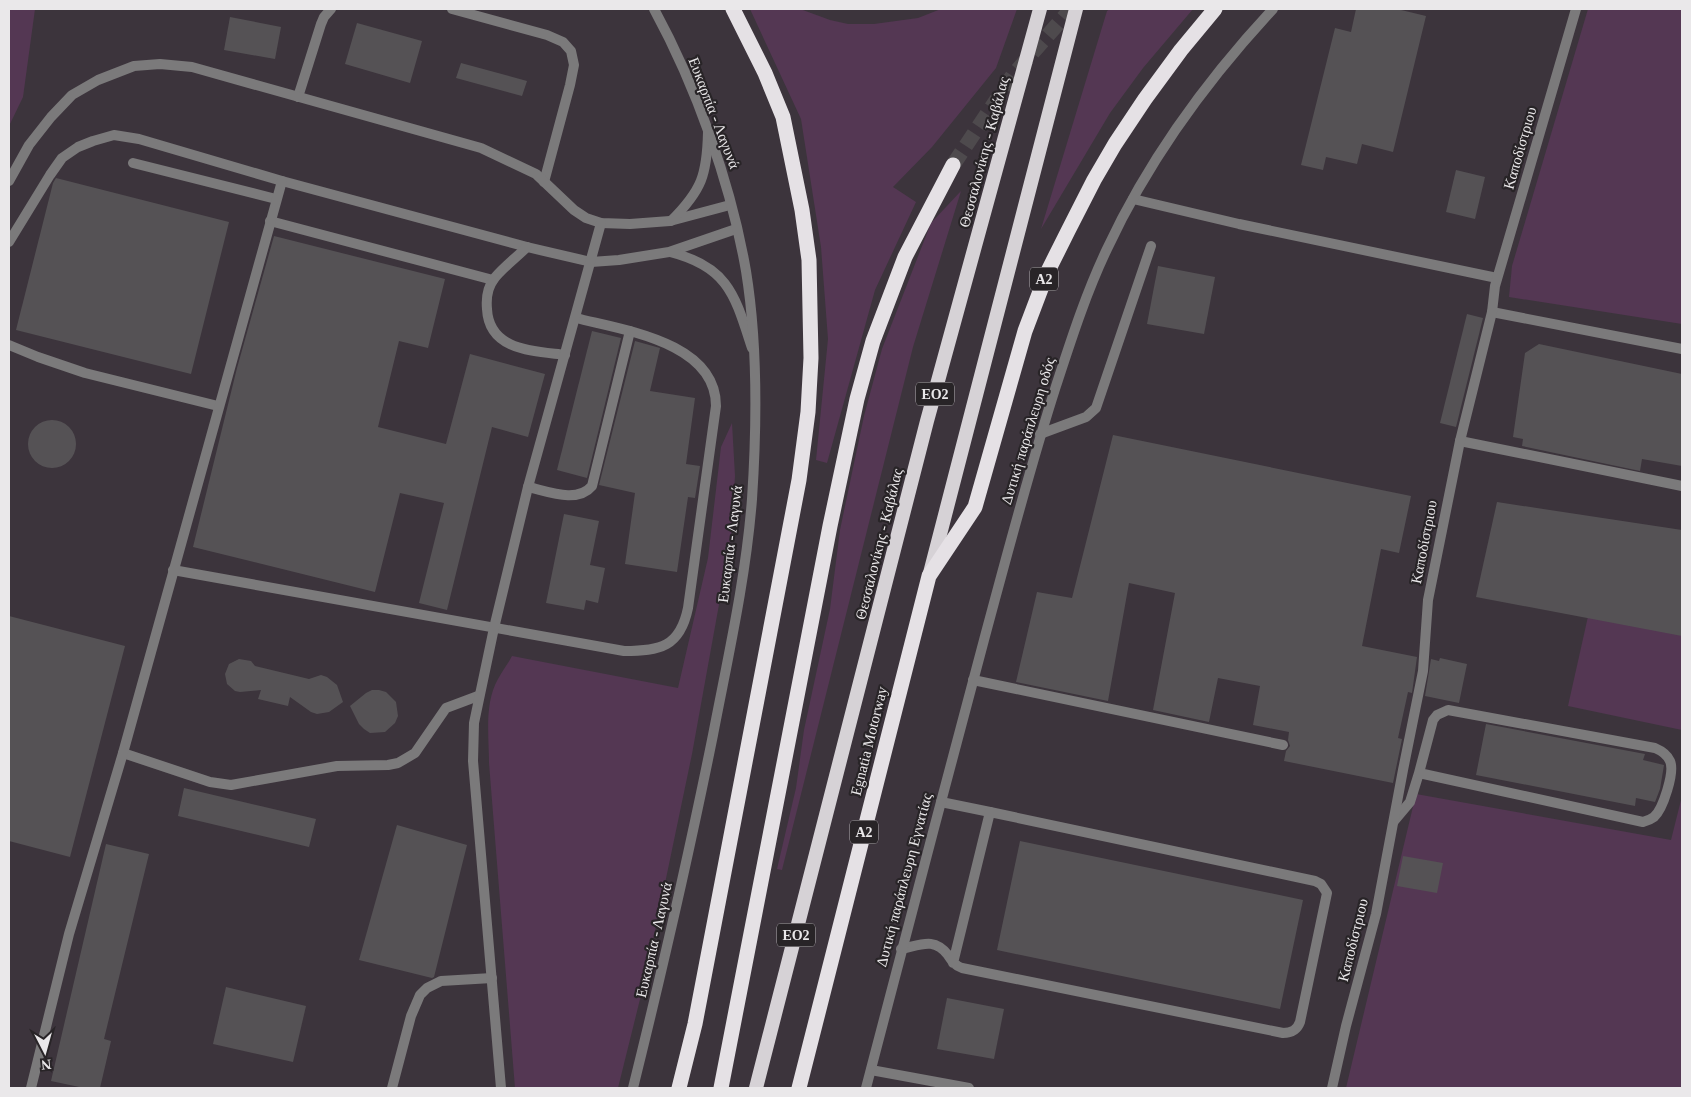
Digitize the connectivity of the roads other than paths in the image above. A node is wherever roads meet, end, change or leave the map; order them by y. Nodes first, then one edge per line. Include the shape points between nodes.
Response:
1 (331, 9) edge
2 (452, 9) edge
3 (654, 9) edge
4 (733, 9) edge
5 (1040, 9) edge
6 (1076, 9) edge
7 (1215, 9) edge
8 (1273, 9) edge
9 (1576, 9) edge
10 (298, 97) junction
11 (708, 131) junction
12 (133, 163) dead end
13 (953, 165) tunnel mouth
14 (9, 181) edge
15 (282, 181) junction
16 (544, 182) junction
17 (276, 199) junction
18 (1133, 199) junction
19 (730, 205) junction
20 (270, 221) junction
21 (670, 221) junction
22 (601, 223) junction
23 (736, 230) junction
24 (9, 242) edge
25 (1151, 246) dead end
26 (528, 247) junction
27 (669, 252) junction
28 (591, 262) junction
29 (1497, 278) junction
30 (493, 280) junction
31 (1492, 312) junction
32 (576, 318) junction
33 (630, 331) junction
34 (9, 345) edge
35 (1682, 349) edge
36 (754, 351) junction
37 (565, 355) junction
38 (218, 406) junction
39 (1040, 434) junction
40 (1460, 441) junction
41 (1682, 486) edge
42 (528, 487) junction
43 (173, 570) junction
44 (929, 576) junction
45 (494, 628) junction
46 (973, 680) junction
47 (478, 696) junction
48 (1282, 745) dead end
49 (123, 753) junction
50 (1419, 773) junction
51 (941, 802) junction
52 (990, 812) junction
53 (1394, 821) junction
54 (901, 949) junction
55 (953, 963) junction
56 (492, 978) junction
57 (871, 1070) junction
58 (31, 1088) edge
59 (392, 1088) edge
60 (501, 1088) edge
61 (633, 1088) edge
62 (679, 1088) edge
63 (721, 1088) edge
64 (756, 1088) edge
65 (799, 1088) edge
66 (866, 1088) edge
67 (969, 1088) edge
68 (1332, 1088) edge

1 - 10 street via 321,24
2 - 16 street via 547,34 563,42 571,52 574,65 570,85
3 - 11 street, Ευκαρπία - Λαγυνά
4 - 62 highway via 765,73 782,117 809,260 811,358 799,480 695,1024
5 - 64 highway, Θεσσαλονίκης - Καβάλας / ΕΟ2 via 927,421
6 - 44 highway, ΕΟ2
7 - 44 highway, Α2 via 1140,106 1094,180 1068,231 1047,273 1025,331 975,507
8 - 18 street, Δυτική παράπλευρη οδός via 1209,83
9 - 29 street, Καποδίστριου
10 - 14 street via 192,67 134,66 98,80 72,95 29,145
10 - 16 street via 481,148 536,174
11 - 19 street, Ευκαρπία - Λαγυνά
11 - 21 street via 706,167 700,187
12 - 17 street
13 - 63 highway via 905,257 873,341 857,399
15 - 17 street
15 - 24 street via 139,139 114,136 93,141 62,158
15 - 26 street
16 - 22 street via 574,210
17 - 20 street
18 - 29 street
18 - 39 street, Δυτική παράπλευρη οδός via 1087,296
19 - 21 street
19 - 23 street, Ευκαρπία - Λαγυνά
20 - 30 street
20 - 38 street
21 - 22 street
22 - 28 street
23 - 27 street
23 - 36 street, Ευκαρπία - Λαγυνά via 748,290
25 - 39 street via 1096,408 1086,417
26 - 28 street
26 - 30 street
27 - 28 street
27 - 36 street via 703,264 724,282 740,311
28 - 32 street
29 - 31 street, Καποδίστριου
30 - 37 street via 486,299 487,316 494,331 506,343 521,349
31 - 35 street
31 - 40 street, Καποδίστριου
32 - 33 street
32 - 37 street
33 - 42 street via 592,486 576,496
33 - 45 street via 669,345 691,358 708,376 716,395 688,608 682,630 674,640 645,651
34 - 38 street via 85,374
36 - 61 street, Ευκαρπία - Λαγυνά via 752,500 735,627 678,904
37 - 42 street
38 - 43 street
39 - 46 street, Δυτική παράπλευρη οδός
40 - 41 street
40 - 53 street, Καποδίστριου via 1428,600 1423,672
42 - 45 street
43 - 45 street
43 - 49 street
44 - 65 highway, Egnatia Motorway / Α2
45 - 47 street
46 - 48 street
46 - 51 street, Δυτική παράπλευρη Εγνατίας
47 - 49 street via 446,708 415,753 388,765 337,766 231,785 210,782
47 - 56 street via 473,761
49 - 58 street via 69,934
50 - 50 street via 1642,822 1658,811 1671,777 1671,766 1666,754 1655,748 1448,710 1433,720
50 - 53 street via 1410,802
51 - 52 street
51 - 54 street, Δυτική παράπλευρη Εγνατίας
52 - 55 street
52 - 55 street via 1320,884 1327,893 1327,899 1300,1022 1294,1031 1283,1033 962,968
53 - 68 street, Καποδίστριου via 1376,914
54 - 55 street via 937,944
54 - 57 street, Δυτική παράπλευρη Εγνατίας
56 - 59 street via 441,981 420,995 411,1016
56 - 60 street
57 - 66 street, Δυτική παράπλευρη Εγνατίας
57 - 67 street

